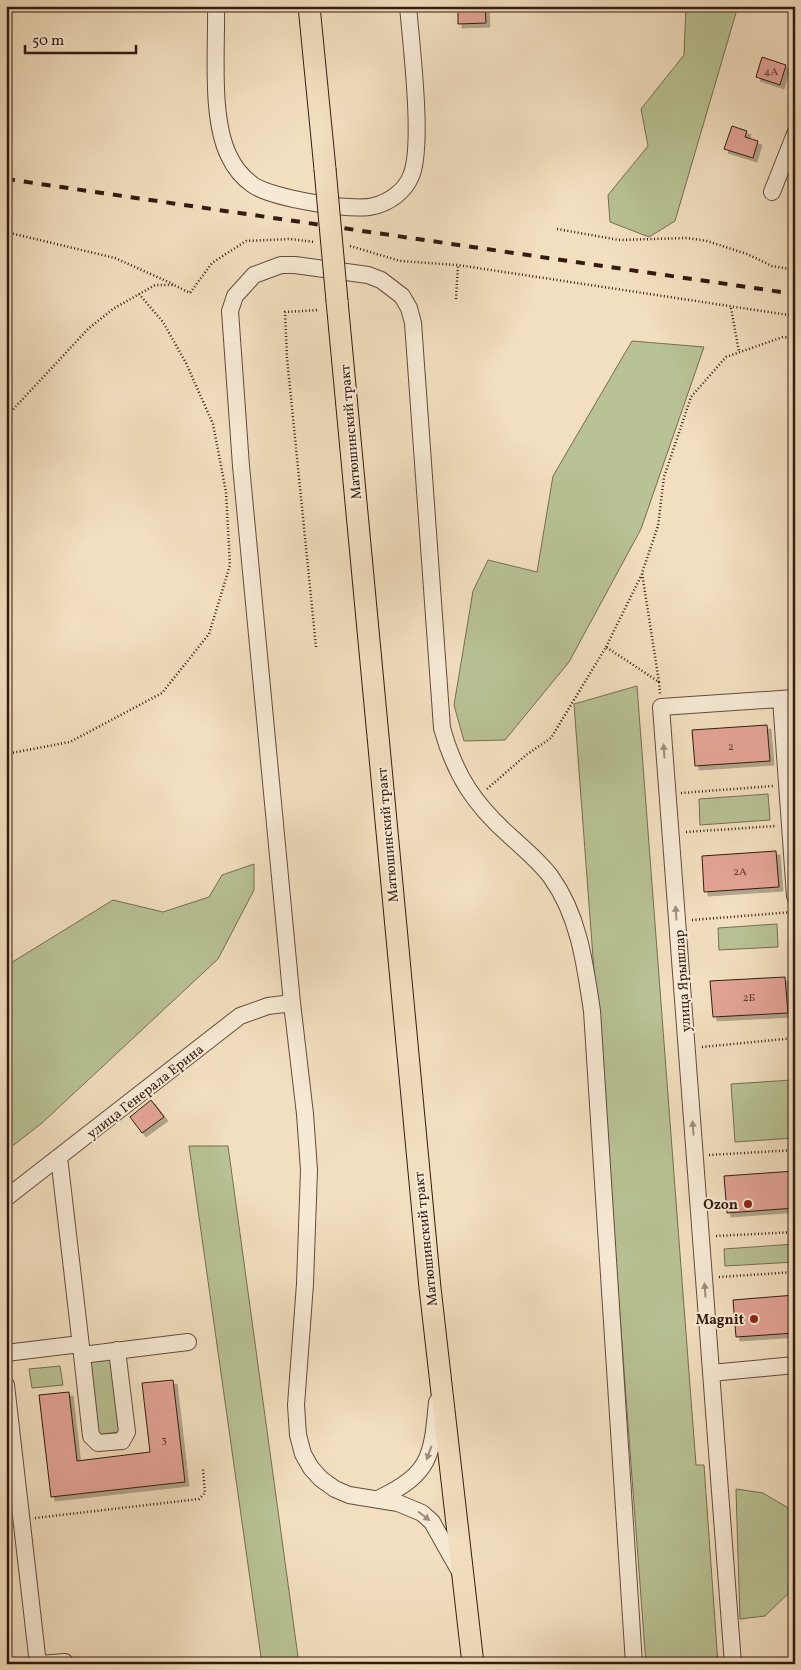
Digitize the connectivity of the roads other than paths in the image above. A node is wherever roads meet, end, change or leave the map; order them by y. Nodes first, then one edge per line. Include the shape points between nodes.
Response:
1 (216, 6) edge
2 (309, 6) edge
3 (408, 6) edge
4 (795, 134) edge
5 (772, 192) dead end
6 (788, 698) edge
7 (795, 896) edge
8 (292, 1003) junction
9 (59, 1157) junction
10 (6, 1198) edge
11 (188, 1342) dead end
12 (81, 1349) junction
13 (117, 1350) junction
14 (6, 1353) edge
15 (795, 1365) edge
16 (439, 1370) junction
17 (711, 1373) junction
18 (6, 1385) edge
19 (380, 1498) junction
20 (462, 1577) junction
21 (65, 1662) dead end
22 (39, 1664) edge
23 (473, 1664) edge
24 (634, 1664) edge
25 (733, 1664) edge

1 - 3 street via 218,117 223,142 240,174 269,193 361,209 388,200 402,190 411,176 416,157
2 - 16 main road, Матюшинский тракт, bridge
4 - 5 street
6 - 7 street via 787,785
17 -> 6 street, улица Ярышлар via 661,708
8 - 9 street, улица Генерала Ерина via 268,1006 240,1016
8 - 19 street via 309,1170 296,1405 298,1435 303,1454 321,1479 349,1496
8 - 24 street via 230,336 230,312 235,296 254,275 281,264 368,275 393,287 409,308 413,324 442,728 448,753 474,800 550,876 572,916 586,969 592,1011
9 - 10 street, улица Генерала Ерина
9 - 12 street
11 - 13 street
12 - 13 street
12 - 13 street via 91,1436 98,1443 122,1441 126,1432
12 - 14 street
15 - 17 street
16 -> 19 street via 434,1439 429,1457 412,1480
16 - 20 main road, Матюшинский тракт
17 - 25 street, улица Ярышлар
18 - 22 street
19 -> 20 street via 410,1507 432,1522
20 - 23 main road, Матюшинский тракт
21 - 22 street

